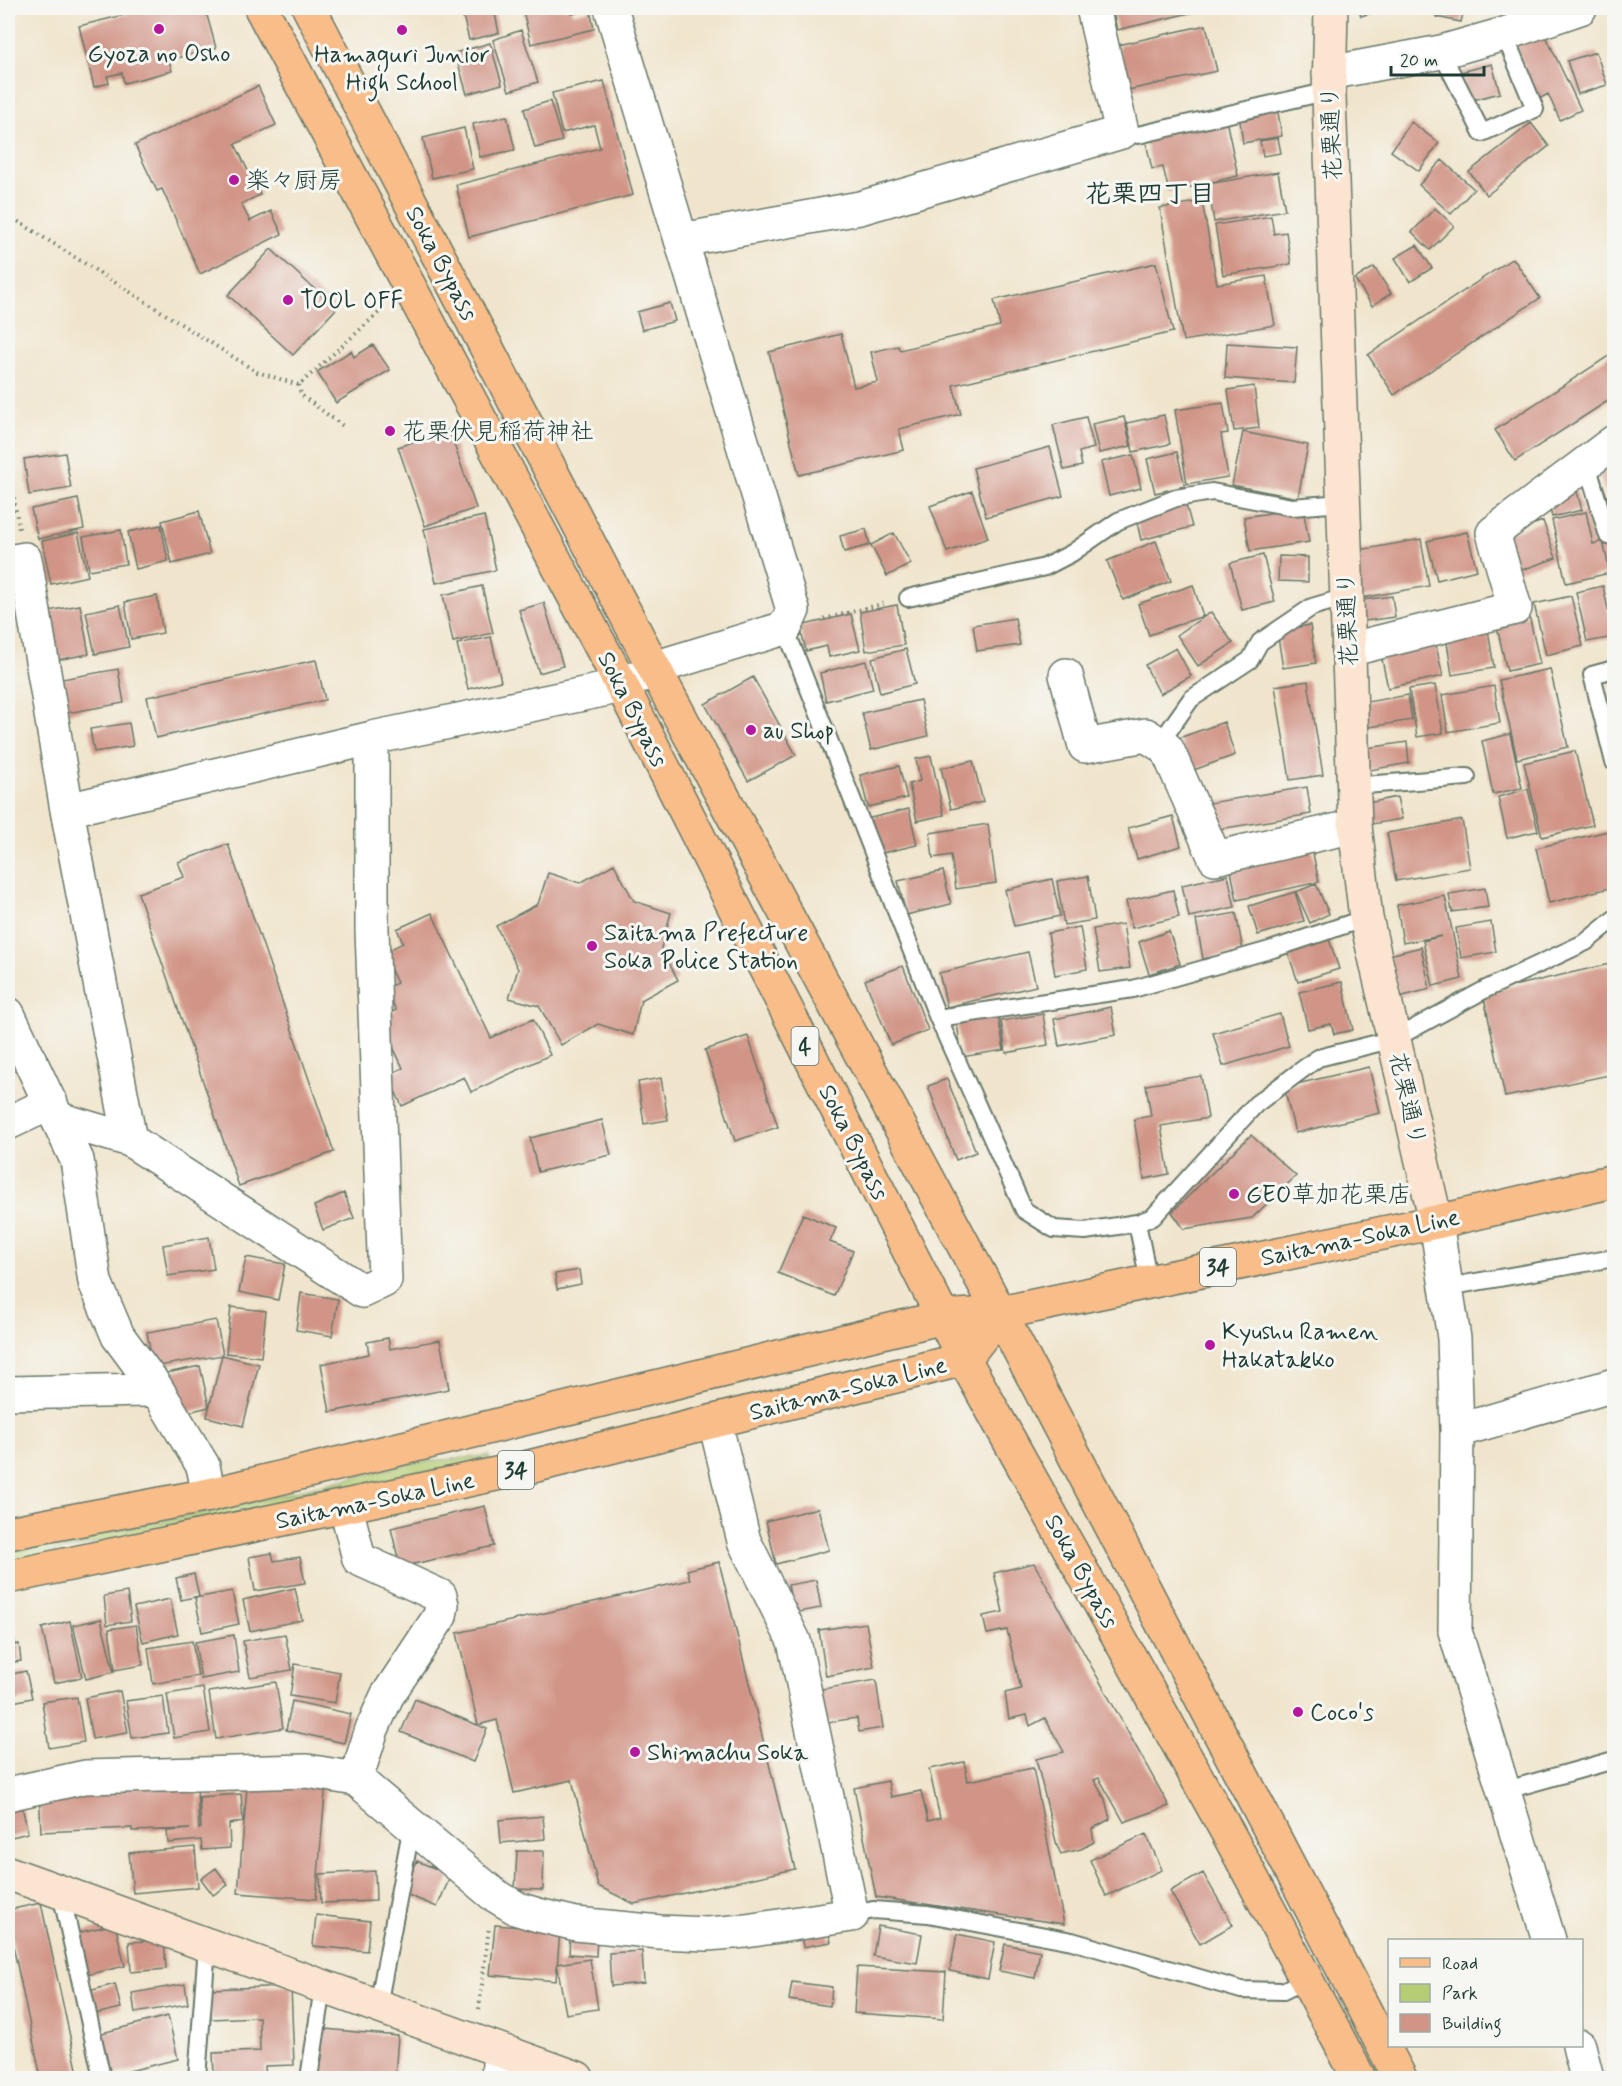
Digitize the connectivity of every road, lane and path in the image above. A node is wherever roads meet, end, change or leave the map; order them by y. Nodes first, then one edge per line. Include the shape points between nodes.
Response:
1 (261, 8) edge
2 (309, 8) edge
3 (611, 8) edge
4 (1093, 8) edge
5 (1331, 8) edge
6 (1580, 8) edge
7 (1504, 34) junction
8 (1441, 52) junction
9 (1329, 82) junction
10 (1122, 132) junction
11 (8, 216) edge
12 (681, 240) junction
13 (388, 305) dead end
14 (299, 385) junction
15 (343, 426) dead end
16 (1614, 442) edge
17 (8, 462) edge
18 (1587, 464) junction
19 (1342, 503) junction
20 (1614, 534) edge
21 (16, 561) edge
22 (1346, 597) junction
23 (908, 598) joint
24 (785, 628) junction
25 (1348, 650) junction
26 (654, 668) junction
27 (1614, 669) edge
28 (1066, 675) dead end
29 (622, 686) junction
30 (372, 738) junction
31 (1160, 743) junction
32 (1614, 762) edge
33 (1467, 777) dead end
34 (1352, 786) junction
35 (67, 810) junction
36 (1355, 826) junction
37 (1366, 918) junction
38 (1614, 919) edge
39 (9, 1018) edge
40 (938, 1018) junction
41 (1394, 1039) junction
42 (55, 1111) junction
43 (8, 1123) edge
44 (130, 1140) junction
45 (1614, 1180) edge
46 (1436, 1222) junction
47 (1137, 1223) junction
48 (1614, 1258) edge
49 (1149, 1281) junction
50 (1447, 1287) junction
51 (1000, 1313) junction
52 (944, 1317) junction
53 (964, 1359) junction
54 (1614, 1384) edge
55 (154, 1386) junction
56 (8, 1392) edge
57 (715, 1422) junction
58 (1457, 1431) junction
59 (209, 1495) junction
60 (346, 1507) junction
61 (8, 1533) edge
62 (8, 1577) edge
63 (1614, 1760) edge
64 (356, 1779) junction
65 (1503, 1791) junction
66 (8, 1794) edge
67 (412, 1825) junction
68 (8, 1873) edge
69 (61, 1893) junction
70 (493, 1894) junction
71 (852, 1915) junction
72 (1548, 1939) edge
73 (207, 1946) junction
74 (1307, 1979) junction
75 (323, 1988) junction
76 (378, 2006) junction
77 (1579, 2047) edge
78 (491, 2057) edge
79 (102, 2079) edge
80 (197, 2079) edge
81 (309, 2079) edge
82 (577, 2079) edge
83 (1359, 2079) edge
84 (1400, 2079) edge
85 (1587, 2079) edge

1 - 29 main road, Soka Bypass / 4
2 - 26 main road, Soka Bypass / 4
3 - 12 street
4 - 10 street
5 - 9 street, 花栗通り
6 - 7 street
7 - 8 street
7 - 8 lane via 1535,109 1482,133
8 - 9 street
9 - 10 lane via 1138,135
9 - 19 street, 花栗通り
10 - 12 street via 860,208
11 - 14 path via 257,372
12 - 24 street via 793,610
13 - 14 path
14 - 15 path via 301,395
16 - 18 street
17 - 21 path
18 - 20 lane via 1608,536
18 - 25 street via 1493,533 1515,608
19 - 22 street, 花栗通り
19 - 23 lane via 1292,507 1212,492 1176,498 1118,521 1045,567
21 - 35 street
22 - 25 street, 花栗通り
22 - 31 lane via 1312,607 1260,642 1250,660 1191,699
23 - 24 path
24 - 26 street
24 - 40 lane
25 - 34 street, 花栗通り
26 - 29 street
26 - 51 main road, Soka Bypass / 4
27 - 32 lane via 1592,675
28 - 31 street via 1084,746 1146,735
29 - 30 street
29 - 52 main road, Soka Bypass / 4
30 - 35 street
30 - 44 street via 372,930 385,1280 362,1291
31 - 36 street via 1167,748 1215,858
33 - 34 lane
34 - 36 street, 花栗通り
35 - 44 street
36 - 37 street, 花栗通り
37 - 40 lane via 1134,989
37 - 41 street, 花栗通り
38 - 41 lane via 1587,942 1486,989
39 - 42 street
40 - 47 lane via 1024,1210 1054,1229 1085,1231
41 - 46 street, 花栗通り
41 - 47 lane via 1318,1058 1256,1104 1153,1217
42 - 43 street
42 - 44 street
42 - 55 street via 78,1160 95,1282 118,1336
45 - 46 main road, Saitama-Soka Line / 34
46 - 49 main road, Saitama-Soka Line / 34
46 - 50 street
47 - 49 lane
48 - 50 lane
49 - 51 main road, Saitama-Soka Line / 34
50 - 58 street via 1454,1338
51 - 52 main road, Saitama-Soka Line / 34
51 - 53 main road, Saitama-Soka Line
51 - 84 main road, Soka Bypass / 4
52 - 53 main road, Soka Bypass / 4
52 - 59 main road, Saitama-Soka Line / 34
53 - 57 main road, Saitama-Soka Line / 34
53 - 74 main road, Soka Bypass / 4
54 - 58 street
55 - 56 street via 146,1390
55 - 59 street via 203,1466
57 - 60 main road, Saitama-Soka Line / 34
57 - 71 street via 744,1541 794,1641
58 - 65 street via 1455,1631
59 - 61 main road, Saitama-Soka Line / 34
60 - 62 main road, Saitama-Soka Line / 34
60 - 64 street via 359,1559 440,1596 442,1605 440,1616 387,1696
63 - 65 lane
64 - 66 street via 307,1771 85,1777
64 - 67 street
65 - 72 street
67 - 70 street
67 - 76 lane
68 - 69 street
69 - 73 street
69 - 79 lane
70 - 71 street via 518,1909 576,1924 660,1932 746,1931
70 - 78 path
71 - 74 lane via 873,1910 928,1914 1072,1941 1241,1990 1283,1991
73 - 75 street
73 - 80 lane
74 - 83 main road, Soka Bypass / 4
75 - 76 street
75 - 81 lane
76 - 78 street
77 - 85 street
78 - 82 street

